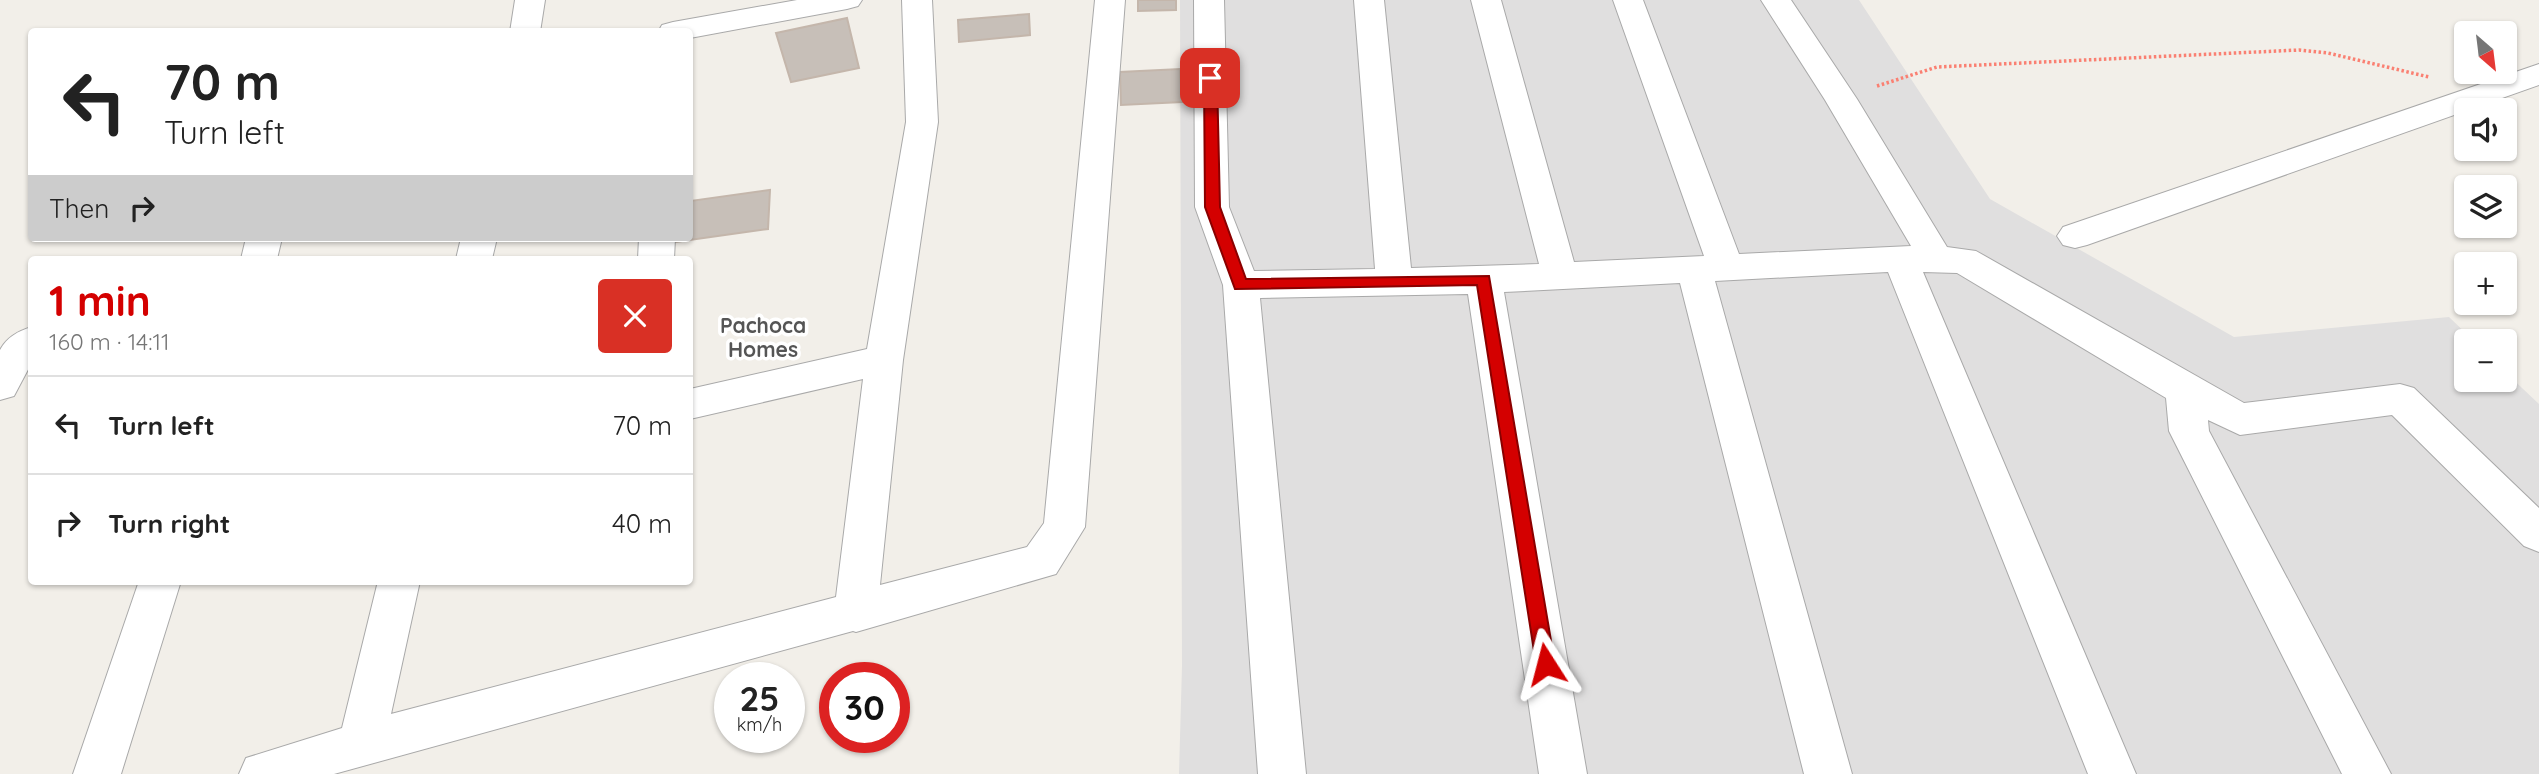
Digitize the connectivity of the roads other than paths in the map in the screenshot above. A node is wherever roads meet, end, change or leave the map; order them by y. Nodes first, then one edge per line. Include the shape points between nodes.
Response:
1 (530, 0) edge
2 (847, 0) edge
3 (917, 0) edge
4 (1110, 0) edge
5 (1209, 0) edge
6 (1369, 0) edge
7 (1486, 0) edge
8 (1628, 0) edge
9 (1776, 0) edge
10 (526, 28) edge
11 (693, 28) edge
12 (2539, 74) edge
13 (2075, 236) dead end
14 (1918, 259) junction
15 (1710, 268) junction
16 (1560, 276) junction
17 (1484, 280) junction
18 (1394, 282) junction
19 (1241, 285) junction
20 (28, 344) edge
21 (884, 360) junction
22 (0, 385) edge
23 (2185, 390) junction
24 (693, 403) edge
25 (2539, 534) edge
26 (159, 585) edge
27 (398, 585) edge
28 (856, 613) junction
29 (361, 744) junction
30 (97, 774) edge
31 (263, 774) edge
32 (1282, 774) edge
33 (1563, 774) edge
34 (1828, 774) edge
35 (2112, 774) edge
36 (2367, 774) edge

1 - 10 street
2 - 11 street
3 - 21 street via 922,122
4 - 28 street via 1065,527 1041,561
5 - 19 street via 1212,207
6 - 18 street
7 - 16 street
8 - 15 street
9 - 14 street via 1841,99
12 - 13 street
14 - 15 street
14 - 23 street via 1963,260
14 - 35 street
15 - 16 street
15 - 34 street
16 - 17 street
17 - 18 street
17 - 33 street
18 - 19 street
19 - 32 street
20 - 22 street via 17,353
21 - 24 street
21 - 28 street
23 - 25 street via 2240,419 2400,399
23 - 36 street via 2189,431
26 - 30 street
27 - 29 street
28 - 29 street
29 - 31 street

